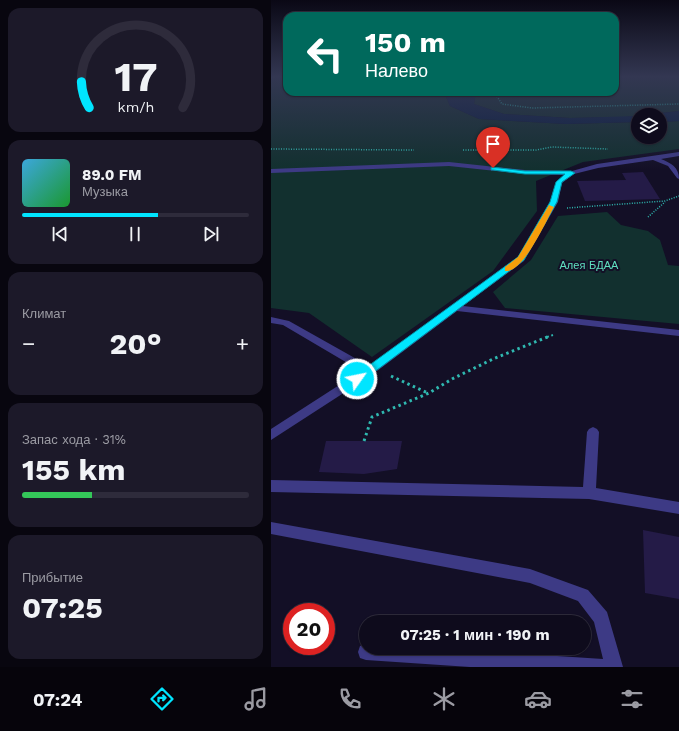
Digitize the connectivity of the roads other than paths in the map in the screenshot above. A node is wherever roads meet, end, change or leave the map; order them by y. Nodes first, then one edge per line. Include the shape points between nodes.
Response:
1 (678, 154) edge
2 (654, 158) junction
3 (670, 165) junction
4 (271, 171) edge
5 (571, 173) junction
6 (679, 177) edge
7 (455, 308) junction
8 (271, 320) edge
9 (679, 333) edge
10 (372, 370) junction
11 (593, 432) dead end
12 (271, 435) edge
13 (271, 486) edge
14 (589, 493) junction
15 (679, 508) edge
16 (271, 528) edge
17 (413, 655) edge
18 (603, 667) edge
19 (614, 667) edge

1 - 2 lane
1 - 3 lane
2 - 3 lane
2 - 5 lane
3 - 6 lane
4 - 5 lane via 449,164 525,172
5 - 7 lane via 559,182 554,202 521,259
7 - 9 lane
7 - 10 lane
8 - 10 lane via 286,323
10 - 12 lane
11 - 14 lane
13 - 14 lane
14 - 15 lane
16 - 19 lane via 530,576 583,595 601,618
17 - 18 lane

